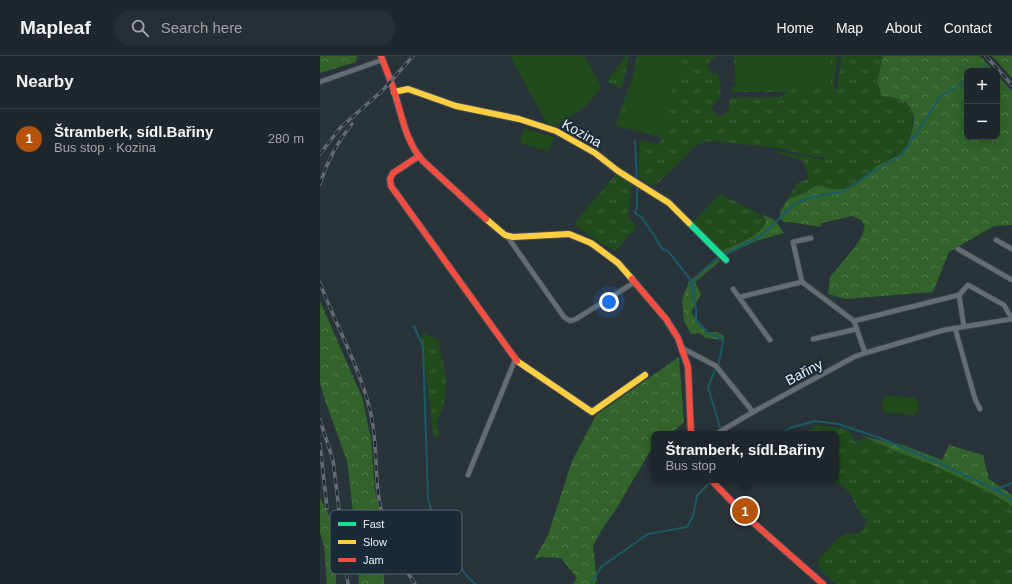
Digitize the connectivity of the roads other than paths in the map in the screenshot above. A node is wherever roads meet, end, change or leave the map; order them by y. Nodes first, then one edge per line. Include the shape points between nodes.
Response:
1 (381, 58) edge
2 (320, 82) edge
3 (394, 92) junction
4 (419, 156) junction
5 (507, 236) junction
6 (811, 238) dead end
7 (996, 240) dead end
8 (958, 249) dead end
9 (1012, 249) edge
10 (726, 260) dead end
11 (1012, 280) edge
12 (635, 282) junction
13 (802, 282) junction
14 (733, 289) dead end
15 (959, 295) junction
16 (740, 297) junction
17 (1012, 319) edge
18 (854, 321) junction
19 (964, 327) junction
20 (857, 328) junction
21 (955, 328) junction
22 (813, 339) dead end
23 (770, 340) dead end
24 (682, 348) junction
25 (865, 353) junction
26 (515, 360) junction
27 (644, 375) dead end
28 (980, 409) dead end
29 (753, 412) junction
30 (691, 431) edge
31 (721, 431) edge
32 (468, 475) dead end
33 (713, 483) edge
34 (823, 584) edge

1 - 2 street
1 - 3 street
3 - 4 street via 410,141
3 - 10 street, Kozina via 408,89 456,106 519,118 556,131 595,153 618,171 666,200
4 - 5 street
4 - 26 street via 393,172 389,180 391,186
5 - 12 street via 560,234 578,237 591,243 618,263
5 - 12 street via 564,317 570,321
6 - 13 street via 794,242
7 - 9 street
8 - 11 street
12 - 24 street via 669,323
13 - 16 street
13 - 18 street
14 - 16 street
15 - 17 street, Bařiny via 968,286 1004,305
15 - 18 street, Bařiny
15 - 19 street
16 - 23 street
17 - 19 street, Bařiny
18 - 20 street
19 - 21 street, Bařiny
20 - 22 street, Bařiny
20 - 25 street
21 - 25 street, Bařiny
21 - 28 street
24 - 29 street via 716,366
24 - 30 street via 688,367
25 - 29 street, Bařiny
26 - 27 street via 592,412
26 - 32 street
29 - 31 street, Bařiny
33 - 34 street via 748,518

